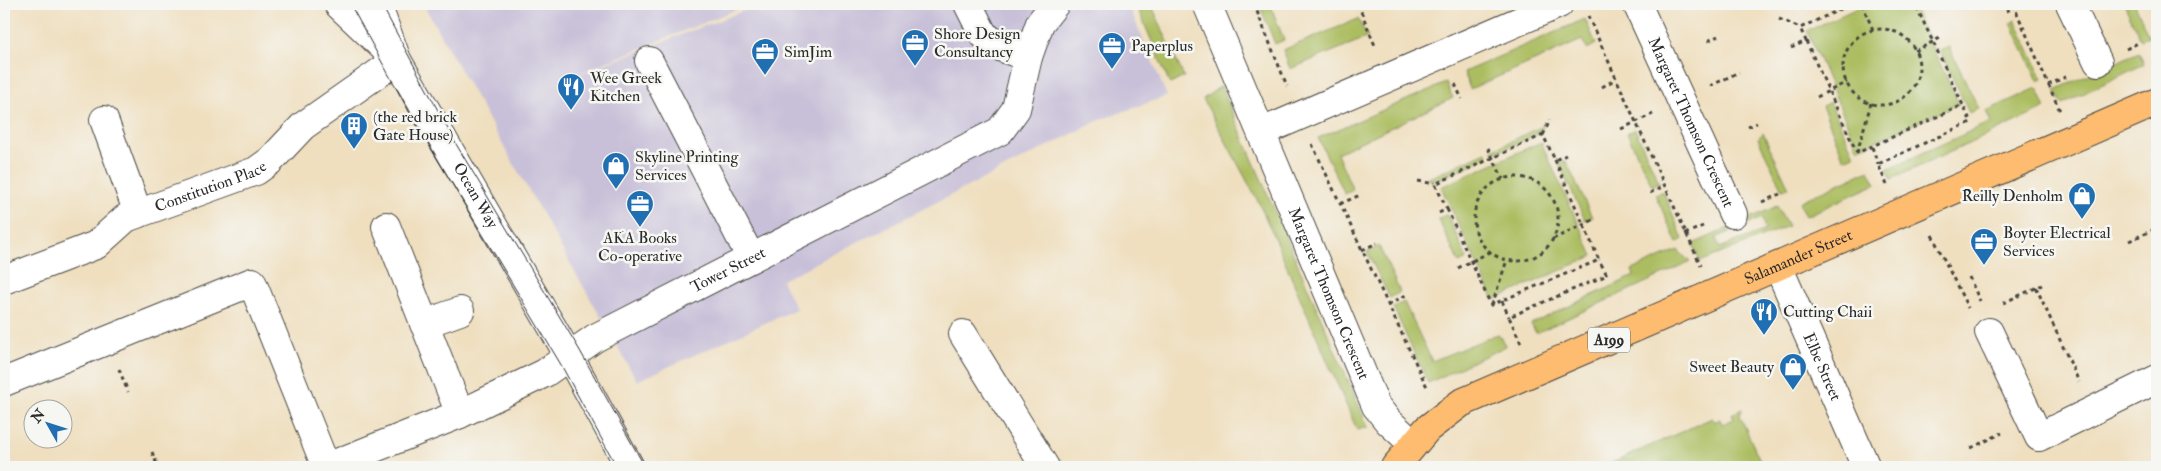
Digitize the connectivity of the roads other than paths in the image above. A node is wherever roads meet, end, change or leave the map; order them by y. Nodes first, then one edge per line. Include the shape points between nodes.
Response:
1 (338, 4) edge
2 (377, 4) edge
3 (968, 4) edge
4 (1055, 4) edge
5 (1207, 4) edge
6 (1559, 4) edge
7 (1637, 4) edge
8 (2070, 4) edge
9 (1028, 57) junction
10 (397, 60) junction
11 (649, 61) dead end
12 (2098, 62) dead end
13 (2157, 102) edge
14 (104, 120) dead end
15 (1262, 132) junction
16 (138, 213) junction
17 (1734, 214) dead end
18 (386, 226) dead end
19 (751, 258) junction
20 (1778, 266) junction
21 (4, 280) edge
22 (460, 311) dead end
23 (1986, 320) road end
24 (424, 324) junction
25 (963, 334) dead end
26 (569, 356) junction
27 (2157, 379) edge
28 (4, 382) edge
29 (460, 414) junction
30 (1413, 444) junction
31 (326, 467) edge
32 (630, 467) edge
33 (1045, 467) edge
34 (1395, 467) edge
35 (1866, 467) edge

1 - 10 street
2 - 10 street, Ocean Way
3 - 9 street via 983,34 1000,47
4 - 9 street, Tower Street via 1040,23
5 - 15 street, Margaret Thomson Crescent
6 - 15 street
7 - 17 street, Margaret Thomson Crescent
8 - 12 street
9 - 19 street, Tower Street via 1016,109 1000,131
10 - 16 street, Constitution Place via 303,126 256,171
10 - 26 street, Ocean Way
11 - 19 street
13 - 20 main road, Salamander Street / A199
14 - 16 street
15 - 30 street, Margaret Thomson Crescent via 1376,406
16 - 21 street, Constitution Place via 126,218 96,245
18 - 24 street
19 - 26 street, Tower Street via 595,338
20 - 30 main road, Salamander Street / A199 via 1461,404
20 - 35 street, Elbe Street
22 - 24 street
23 - 27 street via 2039,437
24 - 29 street
25 - 33 street
26 - 29 street, Tower Street via 545,373
26 - 32 street, Ocean Way
28 - 31 street via 252,282
29 - 31 street, Tower Street
30 - 34 main road, A199

